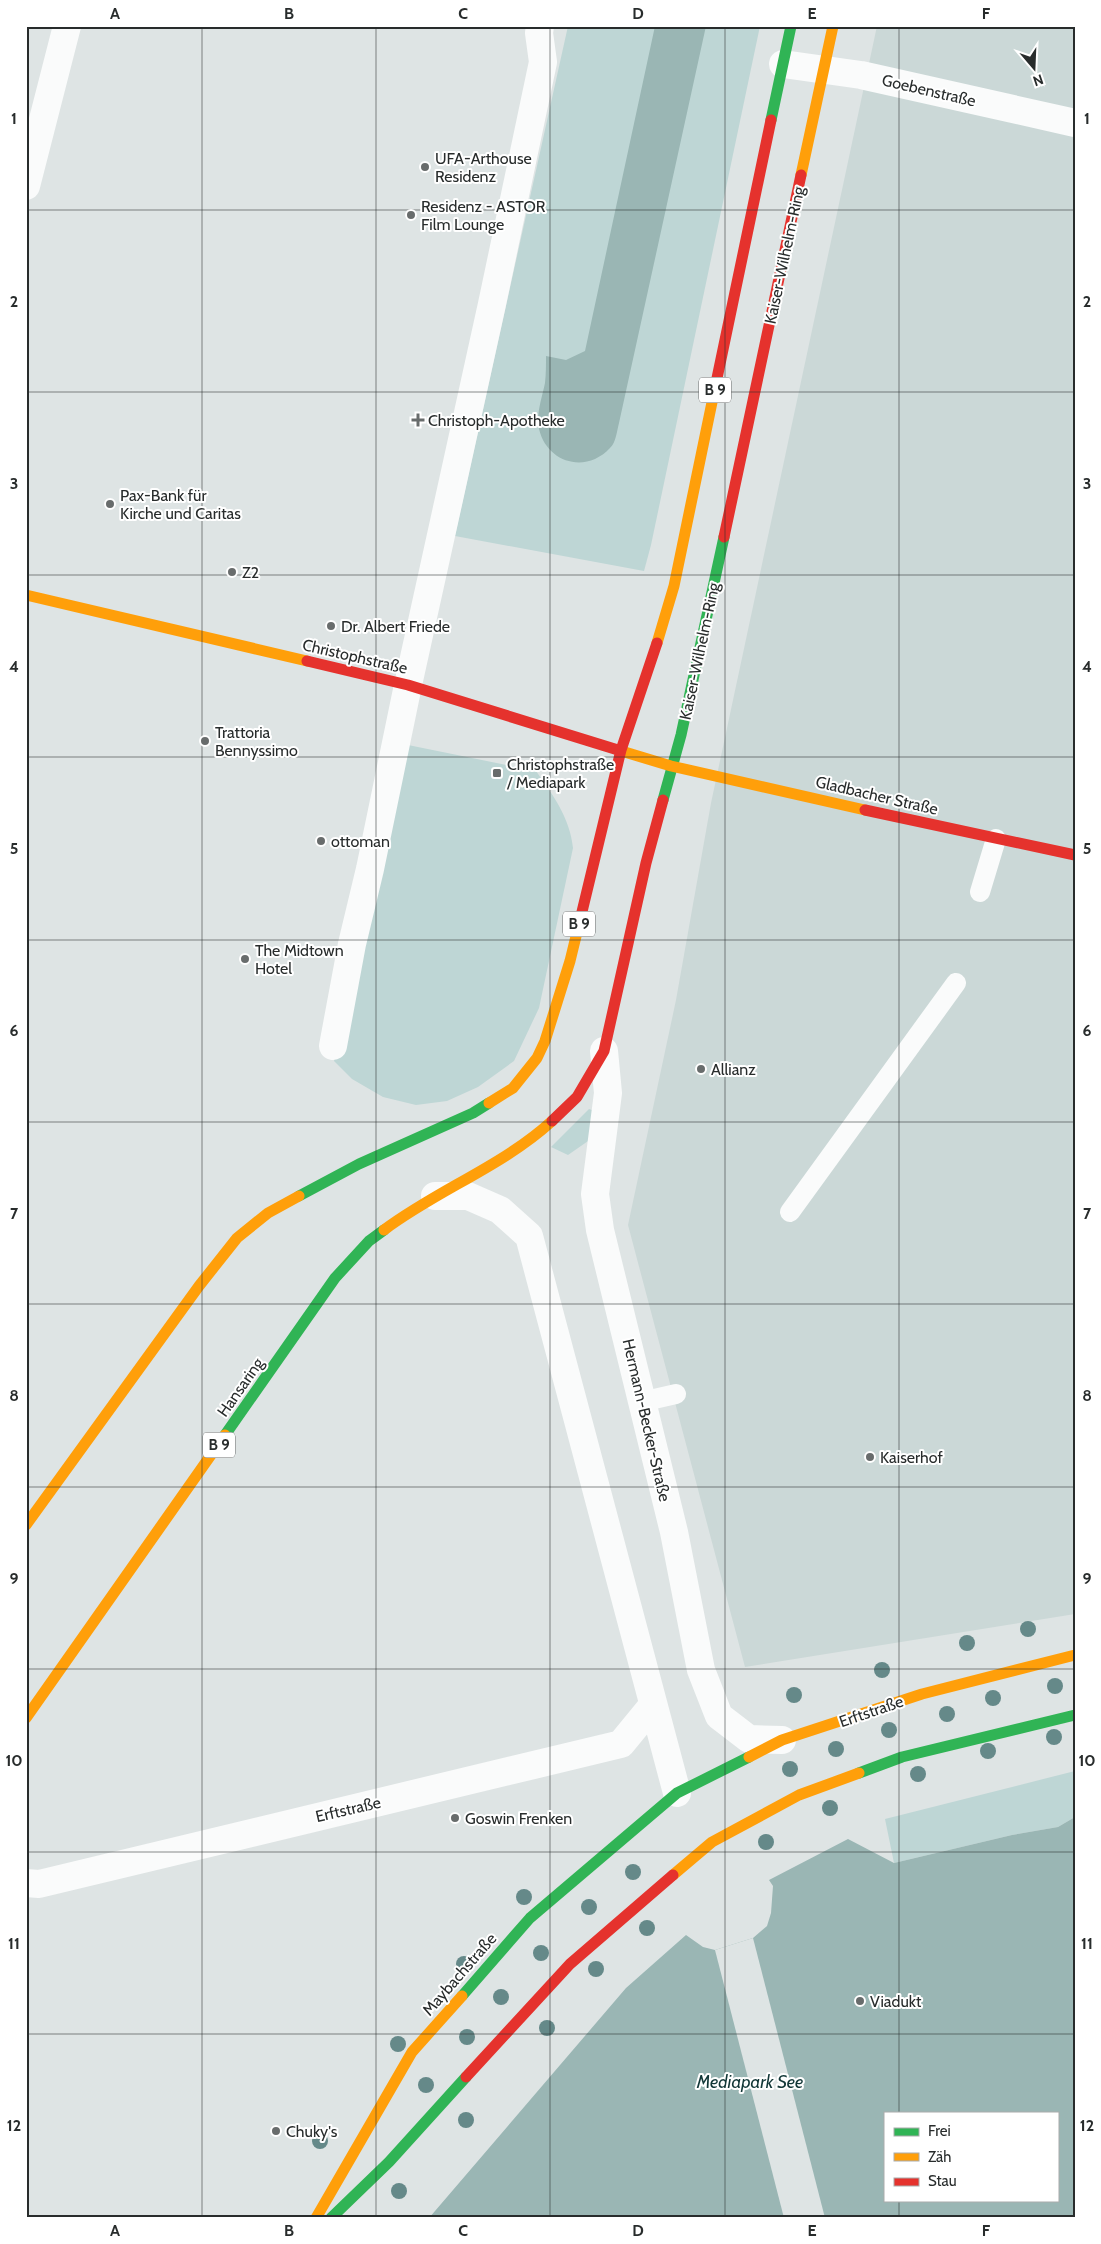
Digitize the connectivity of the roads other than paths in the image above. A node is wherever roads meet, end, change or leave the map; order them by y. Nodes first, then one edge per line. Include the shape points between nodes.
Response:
1 (67, 26) edge
2 (540, 26) edge
3 (791, 26) edge
4 (833, 26) edge
5 (782, 64) junction
6 (824, 70) junction
7 (1075, 123) edge
8 (26, 186) edge
9 (26, 595) edge
10 (408, 686) junction
11 (621, 750) junction
12 (671, 766) junction
13 (996, 839) junction
14 (1075, 855) edge
15 (980, 892) dead end
16 (956, 983) dead end
17 (333, 1046) dead end
18 (604, 1051) junction
19 (435, 1196) junction
20 (790, 1212) dead end
21 (676, 1394) dead end
22 (641, 1402) junction
23 (26, 1525) edge
24 (1075, 1655) edge
25 (653, 1705) junction
26 (1075, 1715) edge
27 (26, 1718) edge
28 (782, 1740) junction
29 (677, 1793) junction
30 (26, 1883) edge
31 (316, 2218) edge
32 (331, 2218) edge

1 - 8 street
2 - 10 street via 543,62
3 - 5 main road, B 9
4 - 6 main road, Kaiser-Wilhelm-Ring / B 9
5 - 6 street, Goebenstraße
5 - 11 main road, B 9 via 674,586
6 - 7 street, Goebenstraße via 861,75
6 - 12 main road, Kaiser-Wilhelm-Ring / B 9 via 681,734
9 - 10 main road, Christophstraße
10 - 11 main road, Christophstraße
10 - 17 street
11 - 12 main road, Christophstraße
11 - 23 main road, B 9 via 570,961 537,1058 513,1088 473,1113 359,1164 268,1213 237,1238
12 - 13 main road, Gladbacher Straße
12 - 18 main road, Kaiser-Wilhelm-Ring / B 9
13 - 14 main road, Gladbacher Straße
13 - 15 lane
16 - 20 lane
18 - 19 main road, Kaiser-Wilhelm-Ring / B 9 via 577,1097 533,1138
18 - 22 street, Hermann-Becker-Straße via 608,1093 595,1194 600,1230
19 - 25 street via 468,1196 500,1210 529,1236
19 - 27 main road, Hansaring / B 9 via 369,1241 335,1278
21 - 22 lane
22 - 28 street, Hermann-Becker-Straße via 674,1532 701,1670 719,1716 749,1739
24 - 28 main road, Erftstraße via 922,1694
25 - 29 street
25 - 30 street, Erftstraße via 621,1744 39,1884
26 - 32 main road via 902,1757 800,1795 712,1842 570,1964 389,2162
28 - 29 main road, Erftstraße
29 - 31 main road, Maybachstraße via 530,1918 412,2052

